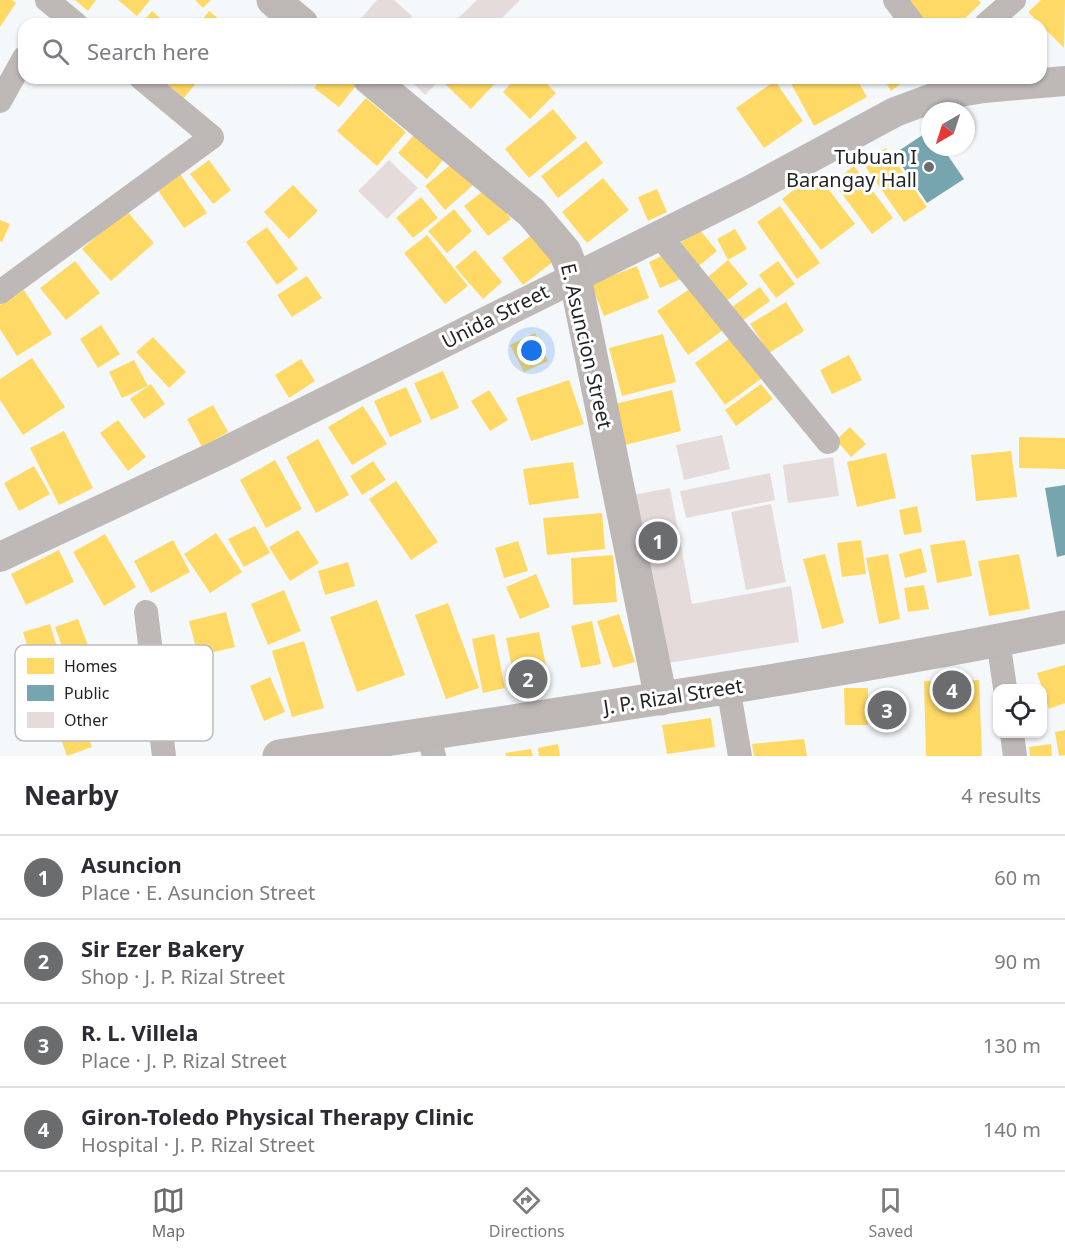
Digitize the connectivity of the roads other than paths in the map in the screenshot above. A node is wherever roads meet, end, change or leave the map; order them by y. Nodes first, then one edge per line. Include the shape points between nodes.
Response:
1 (273, 0) edge
2 (896, 0) edge
3 (1014, 0) edge
4 (48, 10) edge
5 (64, 18) edge
6 (295, 18) edge
7 (909, 18) edge
8 (993, 18) edge
9 (18, 69) edge
10 (1065, 81) edge
11 (1047, 83) edge
12 (148, 84) edge
13 (376, 84) edge
14 (1030, 84) edge
15 (941, 87) edge
16 (0, 101) edge
17 (659, 235) junction
18 (575, 277) junction
19 (0, 291) edge
20 (828, 442) dead end
21 (0, 557) edge
22 (146, 612) dead end
23 (1065, 627) edge
24 (998, 640) junction
25 (150, 645) edge
26 (1004, 684) edge
27 (729, 687) junction
28 (661, 699) junction
29 (1013, 738) edge
30 (162, 741) edge
31 (431, 745) edge
32 (164, 756) edge
33 (279, 756) edge
34 (740, 756) edge
35 (1015, 756) edge

1 - 6 main road
2 - 7 street
3 - 8 street
4 - 5 street
9 - 16 street
10 - 11 street, Unida Street
12 - 19 street via 212,137
13 - 18 main road, E. Asuncion Street via 532,213 565,252
14 - 15 street, Unida Street
15 - 17 street, Unida Street
17 - 18 street, Unida Street
17 - 20 street
18 - 21 street, Unida Street via 220,454
18 - 28 main road, E. Asuncion Street
22 - 25 street
23 - 24 main road, J. P. Rizal Street
24 - 26 street
24 - 27 main road, J. P. Rizal Street
27 - 28 main road, J. P. Rizal Street
27 - 34 street
28 - 31 main road, J. P. Rizal Street
29 - 35 street
30 - 32 street
31 - 33 main road, J. P. Rizal Street

